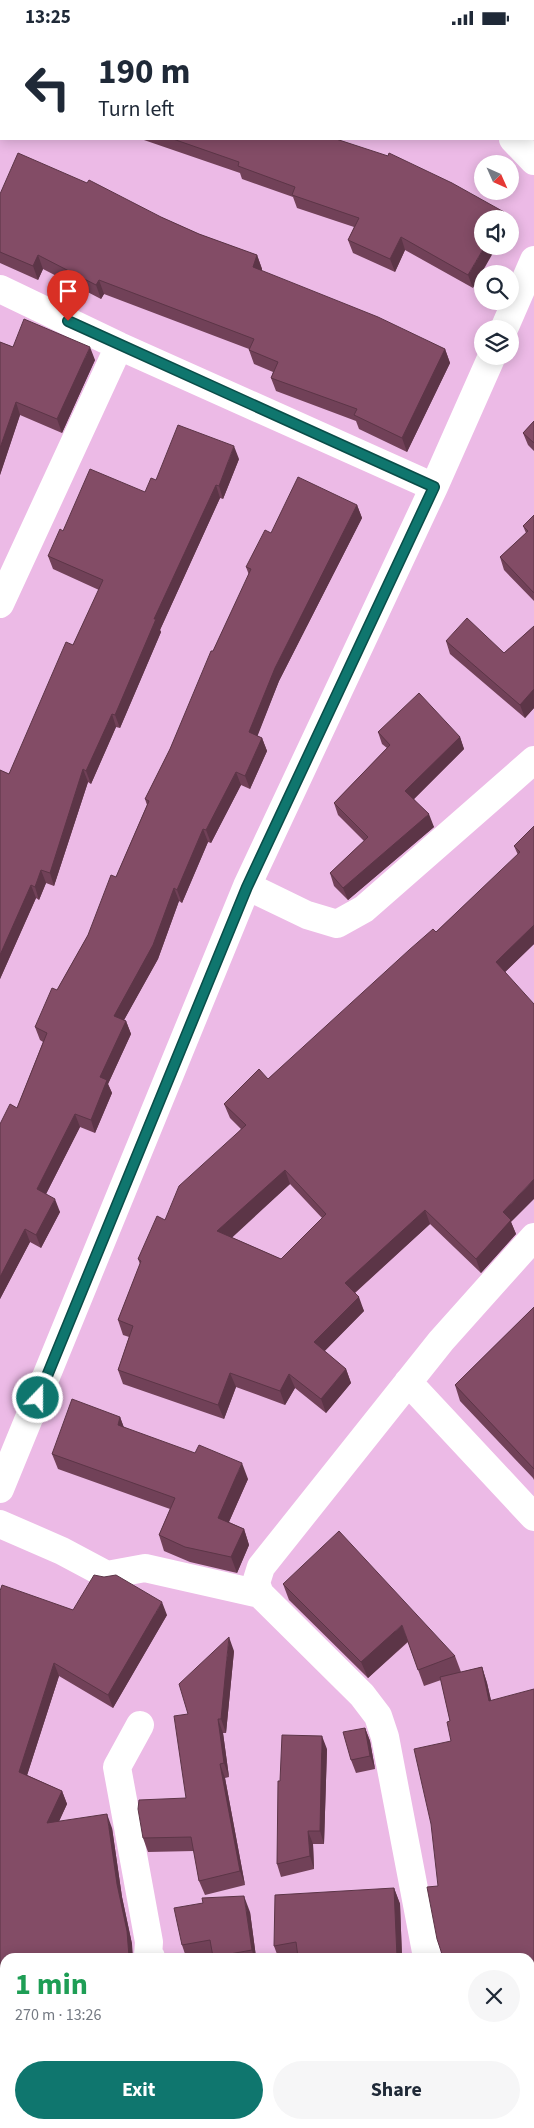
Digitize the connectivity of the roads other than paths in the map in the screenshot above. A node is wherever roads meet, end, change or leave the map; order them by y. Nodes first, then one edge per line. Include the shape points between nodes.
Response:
1 (514, 140) edge
2 (534, 161) edge
3 (534, 260) edge
4 (0, 289) edge
5 (508, 320) edge
6 (119, 345) junction
7 (488, 365) edge
8 (434, 487) junction
9 (0, 604) edge
10 (534, 760) edge
11 (247, 887) junction
12 (534, 1237) edge
13 (408, 1382) junction
14 (0, 1489) edge
15 (534, 1517) edge
16 (0, 1524) edge
17 (260, 1594) junction
18 (140, 1725) dead end
19 (148, 1953) edge
20 (426, 1953) edge

1 - 2 street
3 - 5 street
4 - 6 street
6 - 8 street
6 - 9 street
7 - 8 street
8 - 11 street
10 - 11 street via 364,909 336,924 307,915
11 - 14 street
12 - 13 street
13 - 15 street
13 - 17 street via 261,1567 256,1583
16 - 17 street via 107,1575 145,1568
17 - 20 street via 362,1695 378,1716 385,1737
18 - 19 street via 117,1767 146,1924

